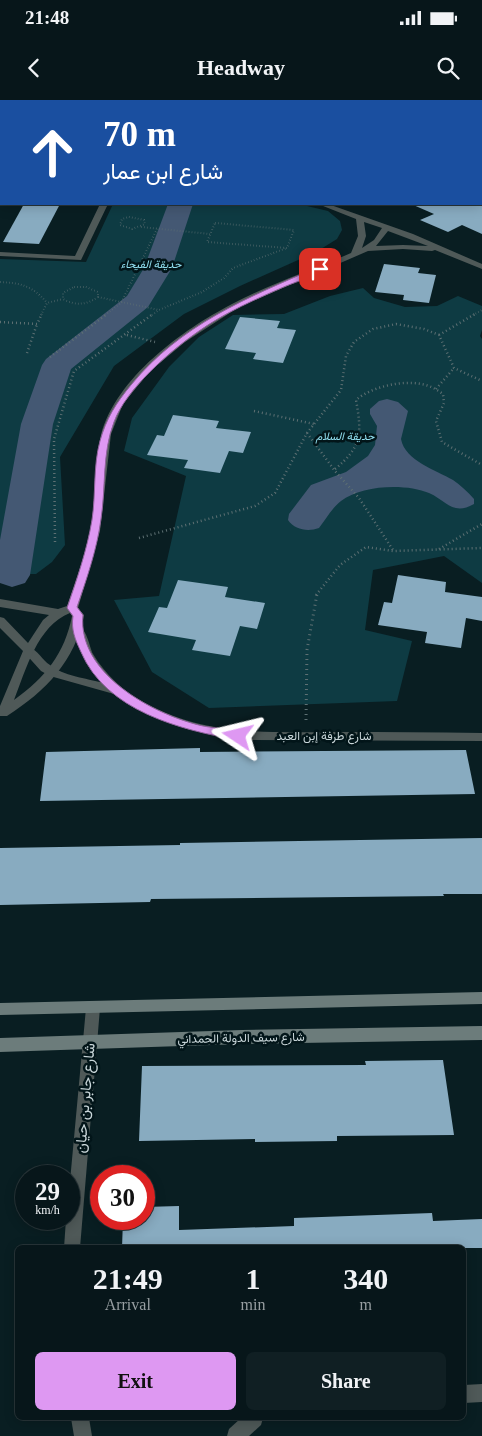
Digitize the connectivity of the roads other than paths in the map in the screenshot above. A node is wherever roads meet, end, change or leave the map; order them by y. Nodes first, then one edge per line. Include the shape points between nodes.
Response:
1 (104, 205) edge
2 (325, 205) edge
3 (359, 218) junction
4 (386, 228) junction
5 (367, 249) junction
6 (443, 250) junction
7 (355, 253) junction
8 (0, 254) edge
9 (482, 268) edge
10 (0, 603) edge
11 (72, 608) junction
12 (58, 613) junction
13 (0, 621) edge
14 (76, 629) junction
15 (29, 651) junction
16 (54, 673) junction
17 (116, 691) junction
18 (2, 715) edge
19 (482, 737) edge
20 (482, 998) edge
21 (93, 1008) junction
22 (0, 1009) edge
23 (482, 1033) edge
24 (90, 1042) junction
25 (0, 1045) edge
26 (72, 1245) edge
27 (482, 1393) edge
28 (466, 1394) edge
29 (80, 1420) edge
30 (252, 1420) edge
31 (84, 1436) edge
32 (236, 1436) edge

1 - 8 street via 78,258
2 - 3 street
3 - 4 street
3 - 7 street via 363,233
4 - 5 street via 377,242
4 - 6 street
5 - 6 street
5 - 7 street
6 - 9 street
7 - 11 street via 236,305 197,328 171,348 133,386 110,421 102,451 93,539
10 - 12 street
11 - 12 street
11 - 14 street, شارع طرفة إبن العبد via 78,615
12 - 15 street via 44,626
13 - 15 street, شارع طرفة إبن العبد
14 - 16 street
14 - 17 street, شارع طرفة إبن العبد via 90,661
15 - 16 street, شارع طرفة إبن العبد
15 - 18 street
16 - 17 street, شارع طرفة إبن العبد
16 - 18 street
17 - 19 street, شارع طرفة إبن العبد via 170,720 238,736
20 - 21 main road
21 - 22 main road
21 - 24 street, شارع جابر بن حيان
23 - 24 main road, شارع سيف الدولة الحمداني
24 - 25 main road, شارع سيف الدولة الحمداني
24 - 26 street, شارع جابر بن حيان
27 - 28 street
29 - 31 street
30 - 32 street

